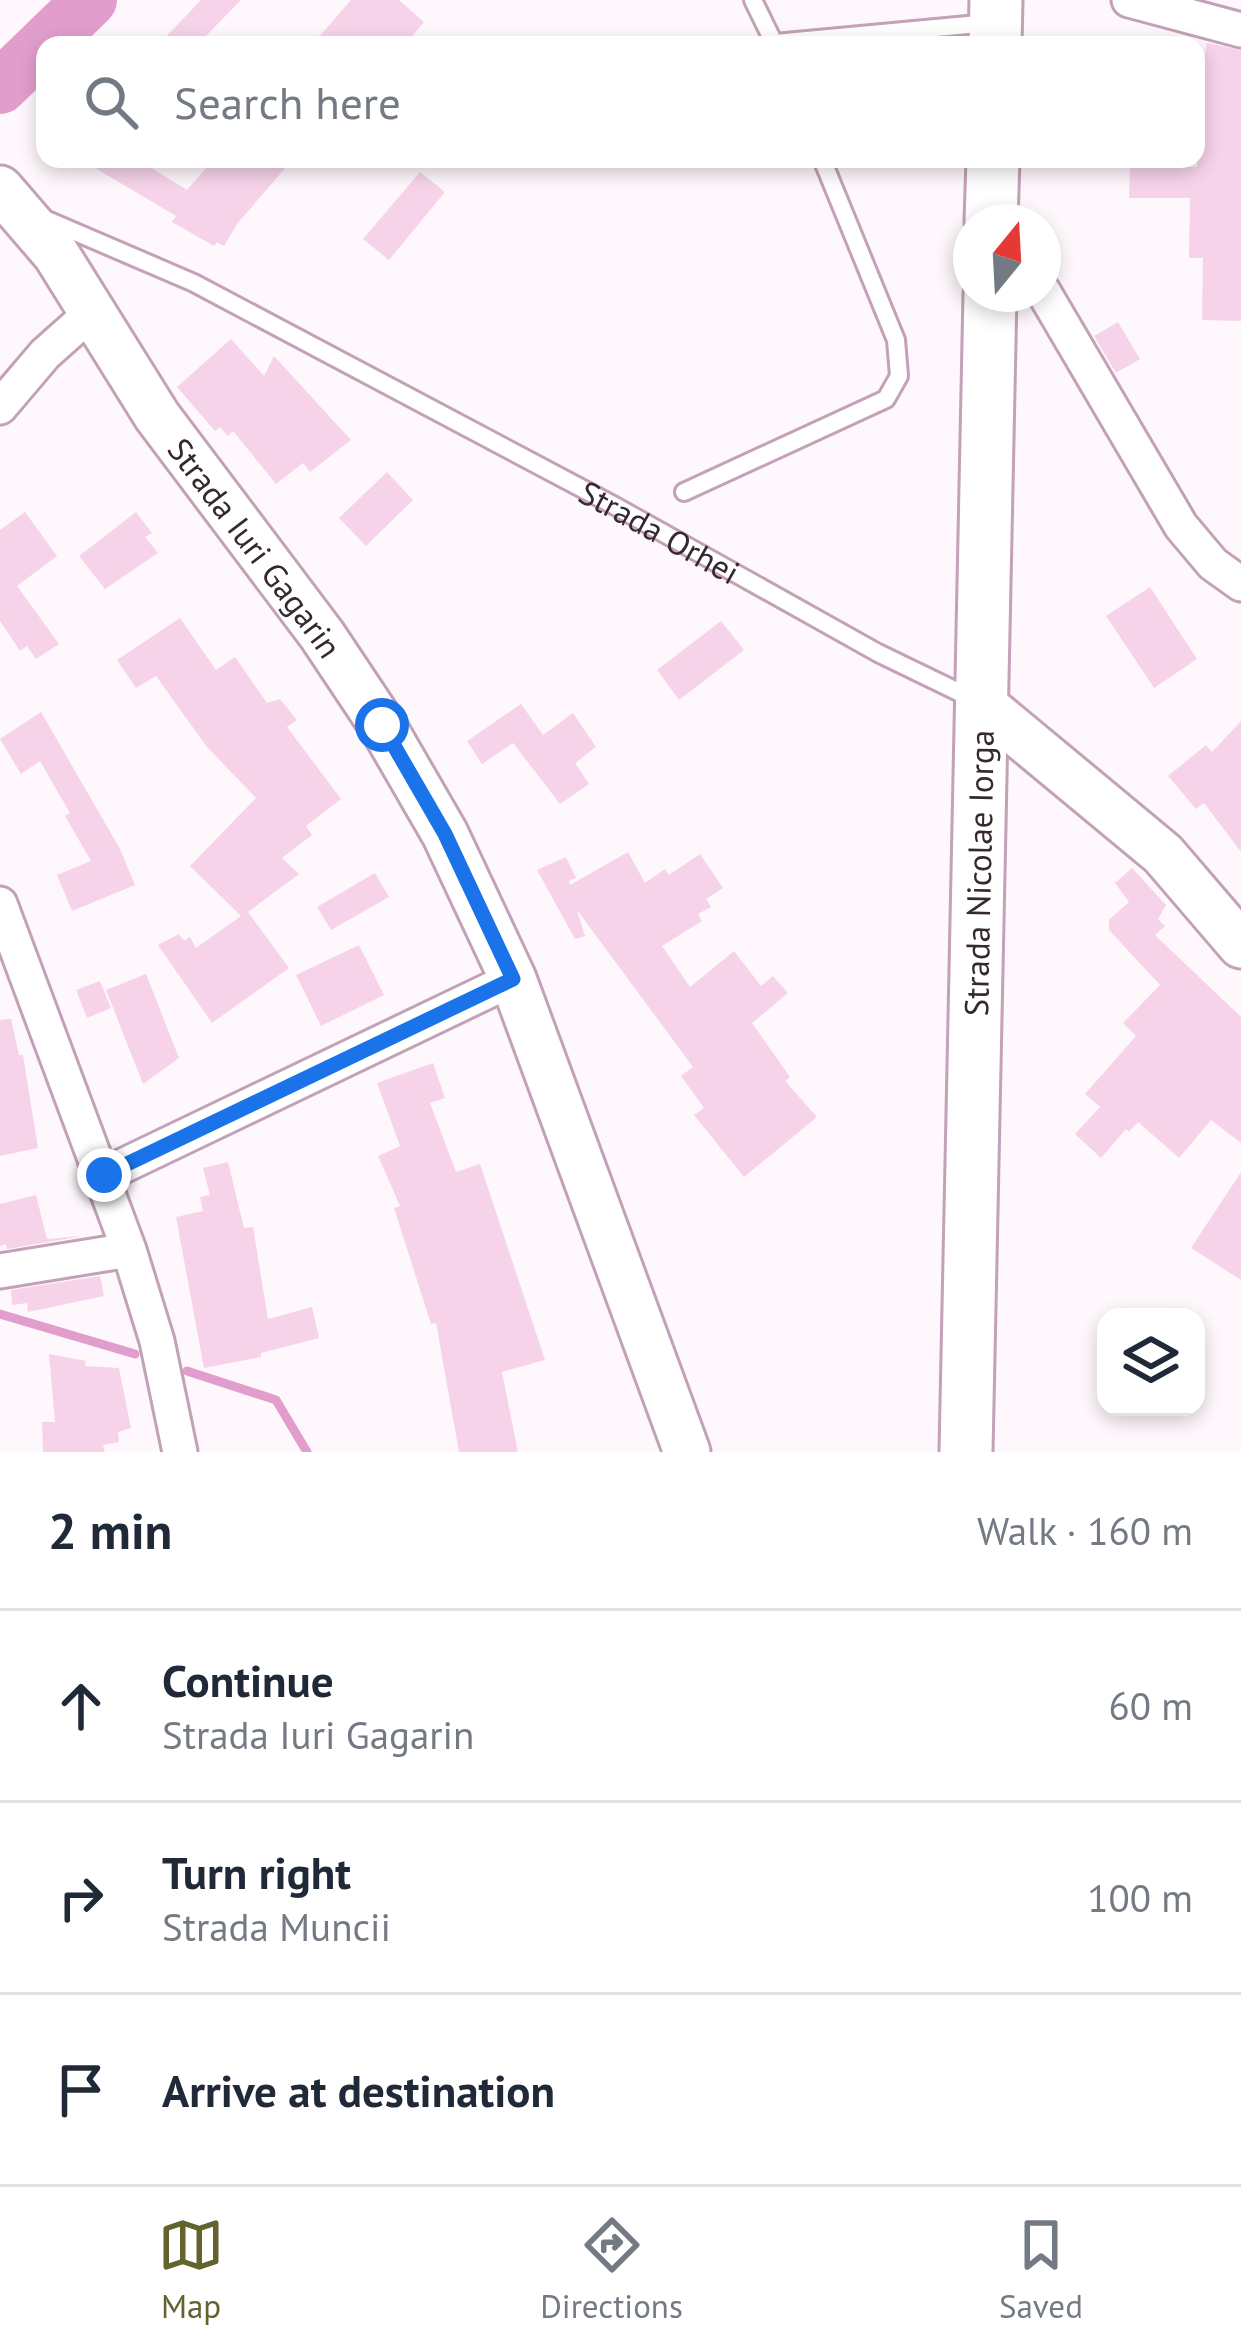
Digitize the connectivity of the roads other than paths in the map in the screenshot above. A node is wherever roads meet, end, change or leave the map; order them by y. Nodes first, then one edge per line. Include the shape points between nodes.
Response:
1 (753, 0) edge
2 (1129, 0) edge
3 (1178, 7) edge
4 (996, 22) edge
5 (1241, 29) edge
6 (771, 36) edge
7 (855, 36) edge
8 (826, 168) edge
9 (993, 168) edge
10 (8, 197) edge
11 (992, 204) edge
12 (990, 312) edge
13 (1055, 312) edge
14 (91, 313) junction
15 (0, 407) edge
16 (684, 492) dead end
17 (1241, 584) edge
18 (981, 703) junction
19 (0, 904) edge
20 (1241, 945) edge
21 (513, 979) junction
22 (104, 1175) junction
23 (129, 1250) junction
24 (0, 1271) edge
25 (180, 1452) edge
26 (686, 1452) edge
27 (966, 1452) edge

1 - 6 lane
2 - 3 street
3 - 5 street
4 - 7 lane
8 - 16 lane via 896,340 899,376 886,399
9 - 11 main road
10 - 14 street, Strada Iuri Gagarin
10 - 18 lane, Strada Orhei via 194,283
12 - 18 main road, Strada Nicolae Iorga
13 - 17 street via 1181,526
14 - 15 street
14 - 21 street, Strada Iuri Gagarin via 382,725 445,834
18 - 20 street, Strada Orhei via 1163,854
18 - 27 main road, Strada Nicolae Iorga
19 - 22 street
21 - 22 street
21 - 26 street, Strada Iuri Gagarin
22 - 23 street
23 - 24 street
23 - 25 street

